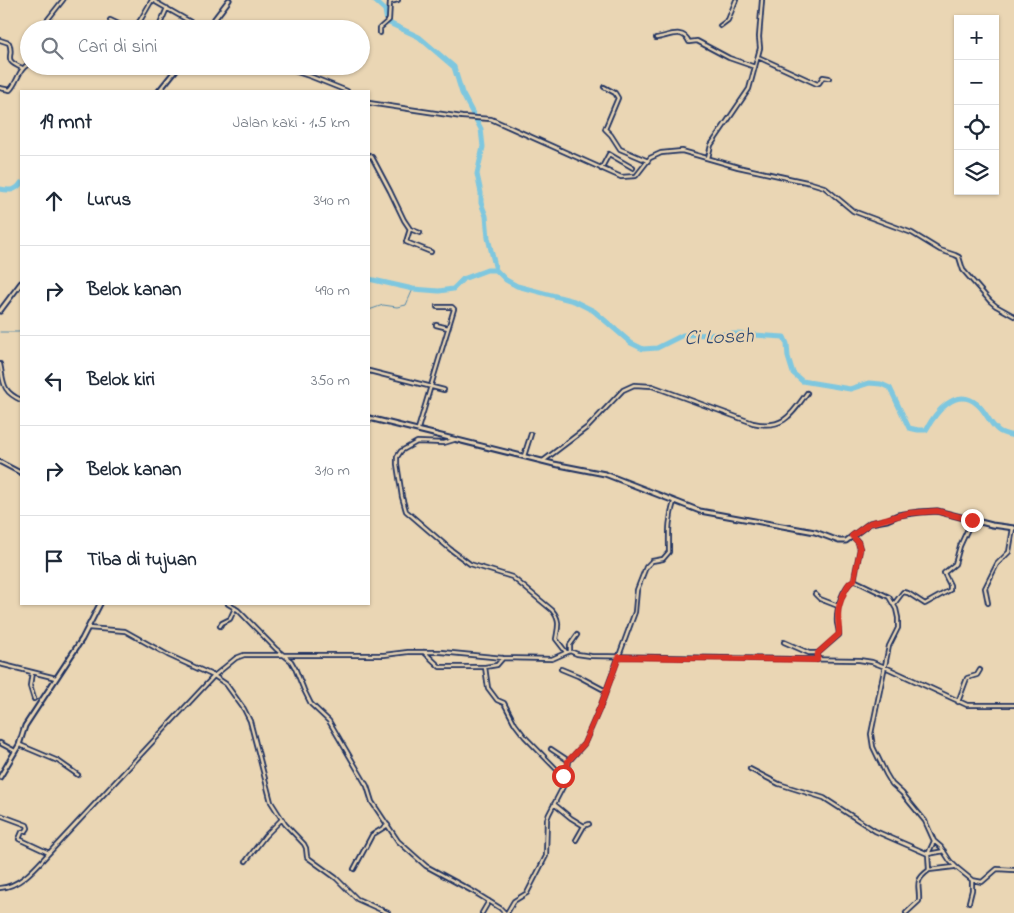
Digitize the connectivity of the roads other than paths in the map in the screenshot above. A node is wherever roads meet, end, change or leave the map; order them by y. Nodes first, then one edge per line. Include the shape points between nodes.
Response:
1 (63, 0) edge
2 (152, 0) edge
3 (229, 0) edge
4 (398, 0) edge
5 (736, 0) edge
6 (762, 0) edge
7 (167, 8) junction
8 (48, 20) edge
9 (141, 20) edge
10 (162, 20) edge
11 (189, 20) edge
12 (212, 20) edge
13 (720, 26) dead end
14 (380, 33) dead end
15 (656, 38) dead end
16 (0, 40) edge
17 (758, 57) junction
18 (20, 67) edge
19 (755, 67) junction
20 (20, 72) edge
21 (172, 75) edge
22 (306, 75) edge
23 (829, 78) dead end
24 (604, 87) dead end
25 (0, 88) edge
26 (160, 90) edge
27 (344, 90) edge
28 (370, 103) edge
29 (370, 156) edge
30 (708, 158) junction
31 (648, 161) junction
32 (634, 168) dead end
33 (601, 169) junction
34 (410, 229) junction
35 (420, 234) dead end
36 (431, 252) dead end
37 (20, 284) edge
38 (437, 306) dead end
39 (0, 311) edge
40 (1014, 316) edge
41 (436, 325) dead end
42 (448, 328) junction
43 (0, 364) edge
44 (370, 371) edge
45 (431, 386) junction
46 (444, 390) dead end
47 (808, 393) dead end
48 (20, 399) edge
49 (370, 418) edge
50 (418, 429) junction
51 (531, 434) dead end
52 (455, 438) junction
53 (524, 456) junction
54 (543, 461) junction
55 (0, 462) edge
56 (20, 472) edge
57 (674, 502) junction
58 (972, 520) junction
59 (1014, 528) edge
60 (852, 536) junction
61 (854, 580) junction
62 (815, 594) dead end
63 (988, 603) dead end
64 (100, 605) edge
65 (230, 605) edge
66 (894, 605) junction
67 (838, 606) junction
68 (236, 608) junction
69 (220, 626) dead end
70 (88, 628) junction
71 (577, 635) dead end
72 (784, 642) dead end
73 (570, 651) junction
74 (424, 652) junction
75 (566, 652) junction
76 (818, 653) junction
77 (283, 654) junction
78 (619, 657) junction
79 (503, 658) junction
80 (817, 660) junction
81 (0, 664) edge
82 (485, 667) junction
83 (885, 667) junction
84 (561, 669) dead end
85 (980, 670) dead end
86 (32, 672) junction
87 (214, 676) junction
88 (56, 678) junction
89 (606, 691) junction
90 (34, 699) dead end
91 (958, 702) junction
92 (1014, 705) edge
93 (0, 743) edge
94 (19, 744) junction
95 (551, 749) dead end
96 (15, 752) junction
97 (568, 761) junction
98 (750, 769) dead end
99 (78, 775) dead end
100 (0, 777) edge
101 (566, 779) junction
102 (554, 804) junction
103 (0, 815) edge
104 (282, 819) junction
105 (589, 824) dead end
106 (388, 825) junction
107 (584, 826) junction
108 (576, 840) dead end
109 (934, 841) junction
110 (944, 850) junction
111 (49, 853) junction
112 (928, 854) junction
113 (246, 861) dead end
114 (956, 867) junction
115 (354, 869) dead end
116 (929, 870) junction
117 (1014, 870) edge
118 (972, 880) junction
119 (0, 888) edge
120 (489, 902) junction
121 (969, 902) dead end
122 (388, 913) edge
123 (482, 913) edge
124 (506, 913) edge
125 (906, 913) edge

1 - 8 street
2 - 7 street
2 - 9 street
3 - 12 street
4 - 14 street via 389,3 386,23 380,28
5 - 13 street via 728,20
6 - 17 street
7 - 10 street
7 - 11 street
15 - 19 street via 682,35 690,42 697,41
16 - 18 street via 9,43 10,59
17 - 19 street
17 - 23 street via 818,84 823,77
19 - 30 street via 749,89 711,145
20 - 25 street via 10,90
21 - 26 street
22 - 27 street
24 - 31 street via 618,98 605,129 620,149
28 - 33 street via 490,119
29 - 34 street
30 - 31 street via 682,150 661,153
30 - 40 street via 824,187 853,211 912,233 958,257 963,270 990,301
31 - 33 street via 632,177
32 - 33 street via 608,154
34 - 35 street
34 - 36 street via 406,242
37 - 39 street
38 - 42 street via 453,308
41 - 42 street
42 - 45 street
43 - 48 street via 4,385
44 - 45 street
45 - 46 street
45 - 50 street
47 - 54 street via 788,419 762,424 652,386 634,385 623,390 584,430
49 - 50 street
50 - 52 street
51 - 53 street
52 - 53 street
52 - 75 street via 448,442 417,442 401,451 397,464 406,511 470,564 512,577 552,610 559,623 556,639
53 - 54 street
54 - 57 street via 614,477
55 - 56 street
57 - 60 street via 700,511 815,532 839,541
57 - 78 street via 669,517 669,552 663,559 652,561 646,567 636,590 635,612
58 - 59 street
58 - 60 street via 937,511 909,513 870,523
58 - 66 street via 955,564 944,573 950,590 925,604 903,592
59 - 63 street via 1009,552 997,564 986,588
60 - 61 street via 860,549
61 - 66 street via 886,595
61 - 67 street via 849,583
62 - 67 street
64 - 70 street
65 - 68 street
66 - 83 street via 898,628 889,646
67 - 76 street via 839,635
68 - 69 street via 230,619
68 - 77 street
70 - 87 street via 124,631
70 - 88 street
71 - 73 street
72 - 76 street via 809,654
73 - 75 street
73 - 78 street
74 - 77 street
74 - 79 street
74 - 82 street via 440,667
75 - 79 street via 552,659
76 - 80 street
77 - 87 street via 244,655
77 - 106 street via 295,668 311,704 329,721 367,786 372,802
78 - 80 street
78 - 89 street
79 - 82 street via 497,665
80 - 83 street via 859,660
81 - 86 street
82 - 101 street via 488,688 497,700 504,703 534,748
83 - 91 street
83 - 109 street via 871,734 873,747 892,784 925,821
84 - 89 street
85 - 91 street via 967,678
86 - 88 street
86 - 90 street via 30,686
87 - 104 street via 226,684 250,720 271,802
87 - 111 street
88 - 94 street via 26,726
89 - 97 street via 584,744
91 - 92 street via 976,706
93 - 96 street
94 - 96 street
94 - 99 street via 58,761
95 - 97 street
96 - 100 street
97 - 101 street
98 - 112 street via 779,784 824,798 875,832
101 - 102 street
102 - 107 street
102 - 124 street via 547,819 546,856 527,893 514,901
103 - 111 street via 27,825 20,840
104 - 113 street
104 - 122 street via 304,844 310,860 336,878 357,899
105 - 107 street
106 - 115 street via 372,835
106 - 120 street via 398,841 426,866
107 - 108 street
109 - 110 street
109 - 112 street
110 - 112 street
110 - 114 street
111 - 119 street via 16,884
112 - 116 street
114 - 116 street
114 - 118 street
116 - 125 street via 918,880 919,900
117 - 118 street via 997,869 982,882
118 - 121 street
120 - 123 street
120 - 124 street

